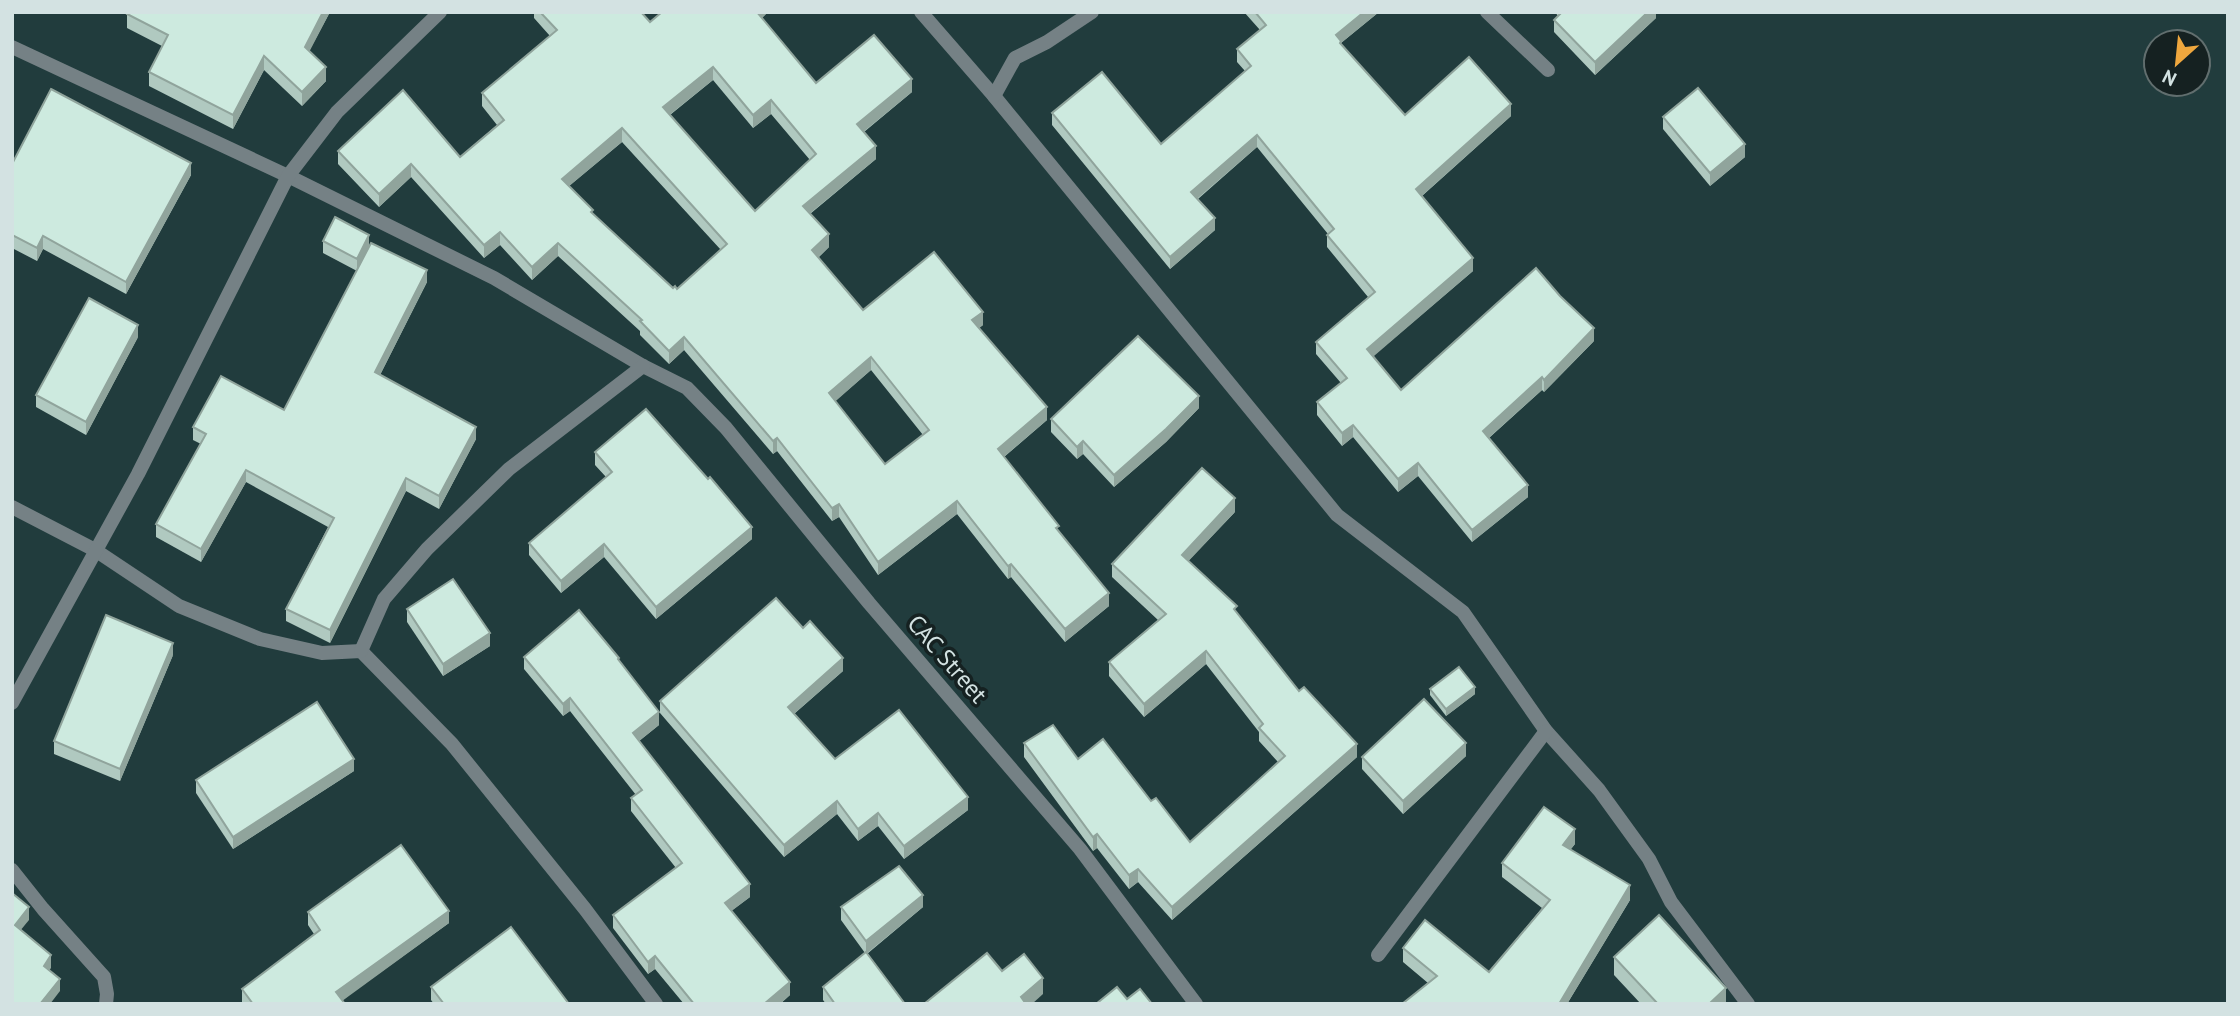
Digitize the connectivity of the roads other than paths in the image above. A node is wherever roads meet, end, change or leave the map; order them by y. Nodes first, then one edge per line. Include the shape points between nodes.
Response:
1 (440, 12) edge
2 (920, 12) edge
3 (1092, 12) edge
4 (1487, 12) edge
5 (12, 47) edge
6 (1548, 70) dead end
7 (994, 96) junction
8 (288, 176) junction
9 (643, 366) junction
10 (12, 507) edge
11 (95, 550) junction
12 (361, 651) junction
13 (12, 703) edge
14 (1546, 731) junction
15 (12, 870) edge
16 (1378, 956) dead end
17 (106, 1004) edge
18 (656, 1004) edge
19 (1196, 1004) edge
20 (1748, 1004) edge

1 - 8 street via 337,112
2 - 7 street
3 - 7 street via 1015,58
4 - 6 street
5 - 8 street, CAC Street
7 - 14 street via 1337,515 1463,612
8 - 9 street, CAC Street via 494,278
8 - 11 street
9 - 12 street via 509,469 428,549 384,599
9 - 19 street, CAC Street via 687,388 726,428 1080,849
10 - 11 street
11 - 12 street via 179,606 260,639 323,653
11 - 13 street
12 - 18 street via 452,744
14 - 16 street
14 - 20 street via 1606,800 1649,859 1671,902
15 - 17 street via 104,977

